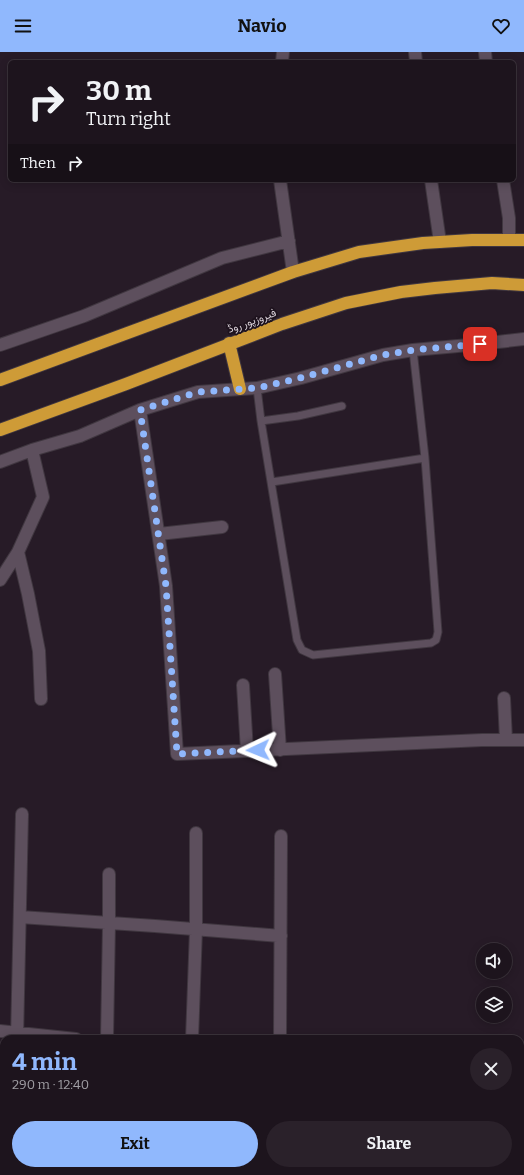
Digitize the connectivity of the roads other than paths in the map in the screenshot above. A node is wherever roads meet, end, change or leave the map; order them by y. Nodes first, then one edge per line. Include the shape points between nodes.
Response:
1 (280, 182) edge
2 (431, 182) edge
3 (503, 182) edge
4 (509, 240) junction
5 (524, 240) edge
6 (289, 241) junction
7 (440, 242) junction
8 (293, 272) junction
9 (524, 285) edge
10 (524, 338) edge
11 (229, 343) junction
12 (0, 345) edge
13 (413, 350) junction
14 (0, 380) edge
15 (257, 388) junction
16 (240, 389) junction
17 (342, 406) dead end
18 (140, 410) junction
19 (261, 421) junction
20 (0, 430) edge
21 (32, 450) junction
22 (425, 458) junction
23 (0, 462) edge
24 (272, 482) junction
25 (222, 527) dead end
26 (159, 534) junction
27 (18, 552) junction
28 (0, 580) edge
29 (275, 674) dead end
30 (243, 685) dead end
31 (504, 698) dead end
32 (41, 699) dead end
33 (506, 740) junction
34 (524, 740) edge
35 (280, 750) junction
36 (247, 751) junction
37 (22, 814) dead end
38 (196, 833) dead end
39 (281, 836) dead end
40 (109, 874) dead end
41 (20, 917) junction
42 (109, 923) junction
43 (196, 929) junction
44 (281, 936) junction
45 (0, 1031) edge
46 (14, 1035) edge
47 (17, 1035) edge
48 (107, 1035) edge
49 (192, 1035) edge
50 (280, 1035) edge

1 - 6 street
2 - 7 street
3 - 4 street via 509,218
4 - 5 highway
4 - 7 highway
6 - 8 street
6 - 12 street via 222,258 84,316
7 - 8 highway via 359,252
8 - 14 highway
9 - 11 highway, فیروزپور روڈ via 492,283 401,292 346,304
10 - 13 street
11 - 16 highway
11 - 20 highway, فیروزپور روڈ
13 - 15 street via 383,355
13 - 22 lane
15 - 16 street
15 - 19 lane
16 - 18 street via 198,392
17 - 19 lane
18 - 21 street via 80,436
18 - 26 street
19 - 24 lane
21 - 23 street
21 - 27 street via 43,497
22 - 24 lane
22 - 24 lane via 438,632 436,640 431,643 313,655 302,650 297,640
25 - 26 street
26 - 36 street via 166,586 177,754
27 - 28 street
27 - 32 street via 39,652
29 - 35 street
30 - 36 street
31 - 33 street
33 - 34 street
33 - 35 street
35 - 36 street
37 - 41 street
38 - 43 street
39 - 44 street
40 - 42 street
41 - 42 street
41 - 47 street
42 - 43 street
42 - 48 street
43 - 44 street
43 - 49 street
44 - 50 street
45 - 46 street

